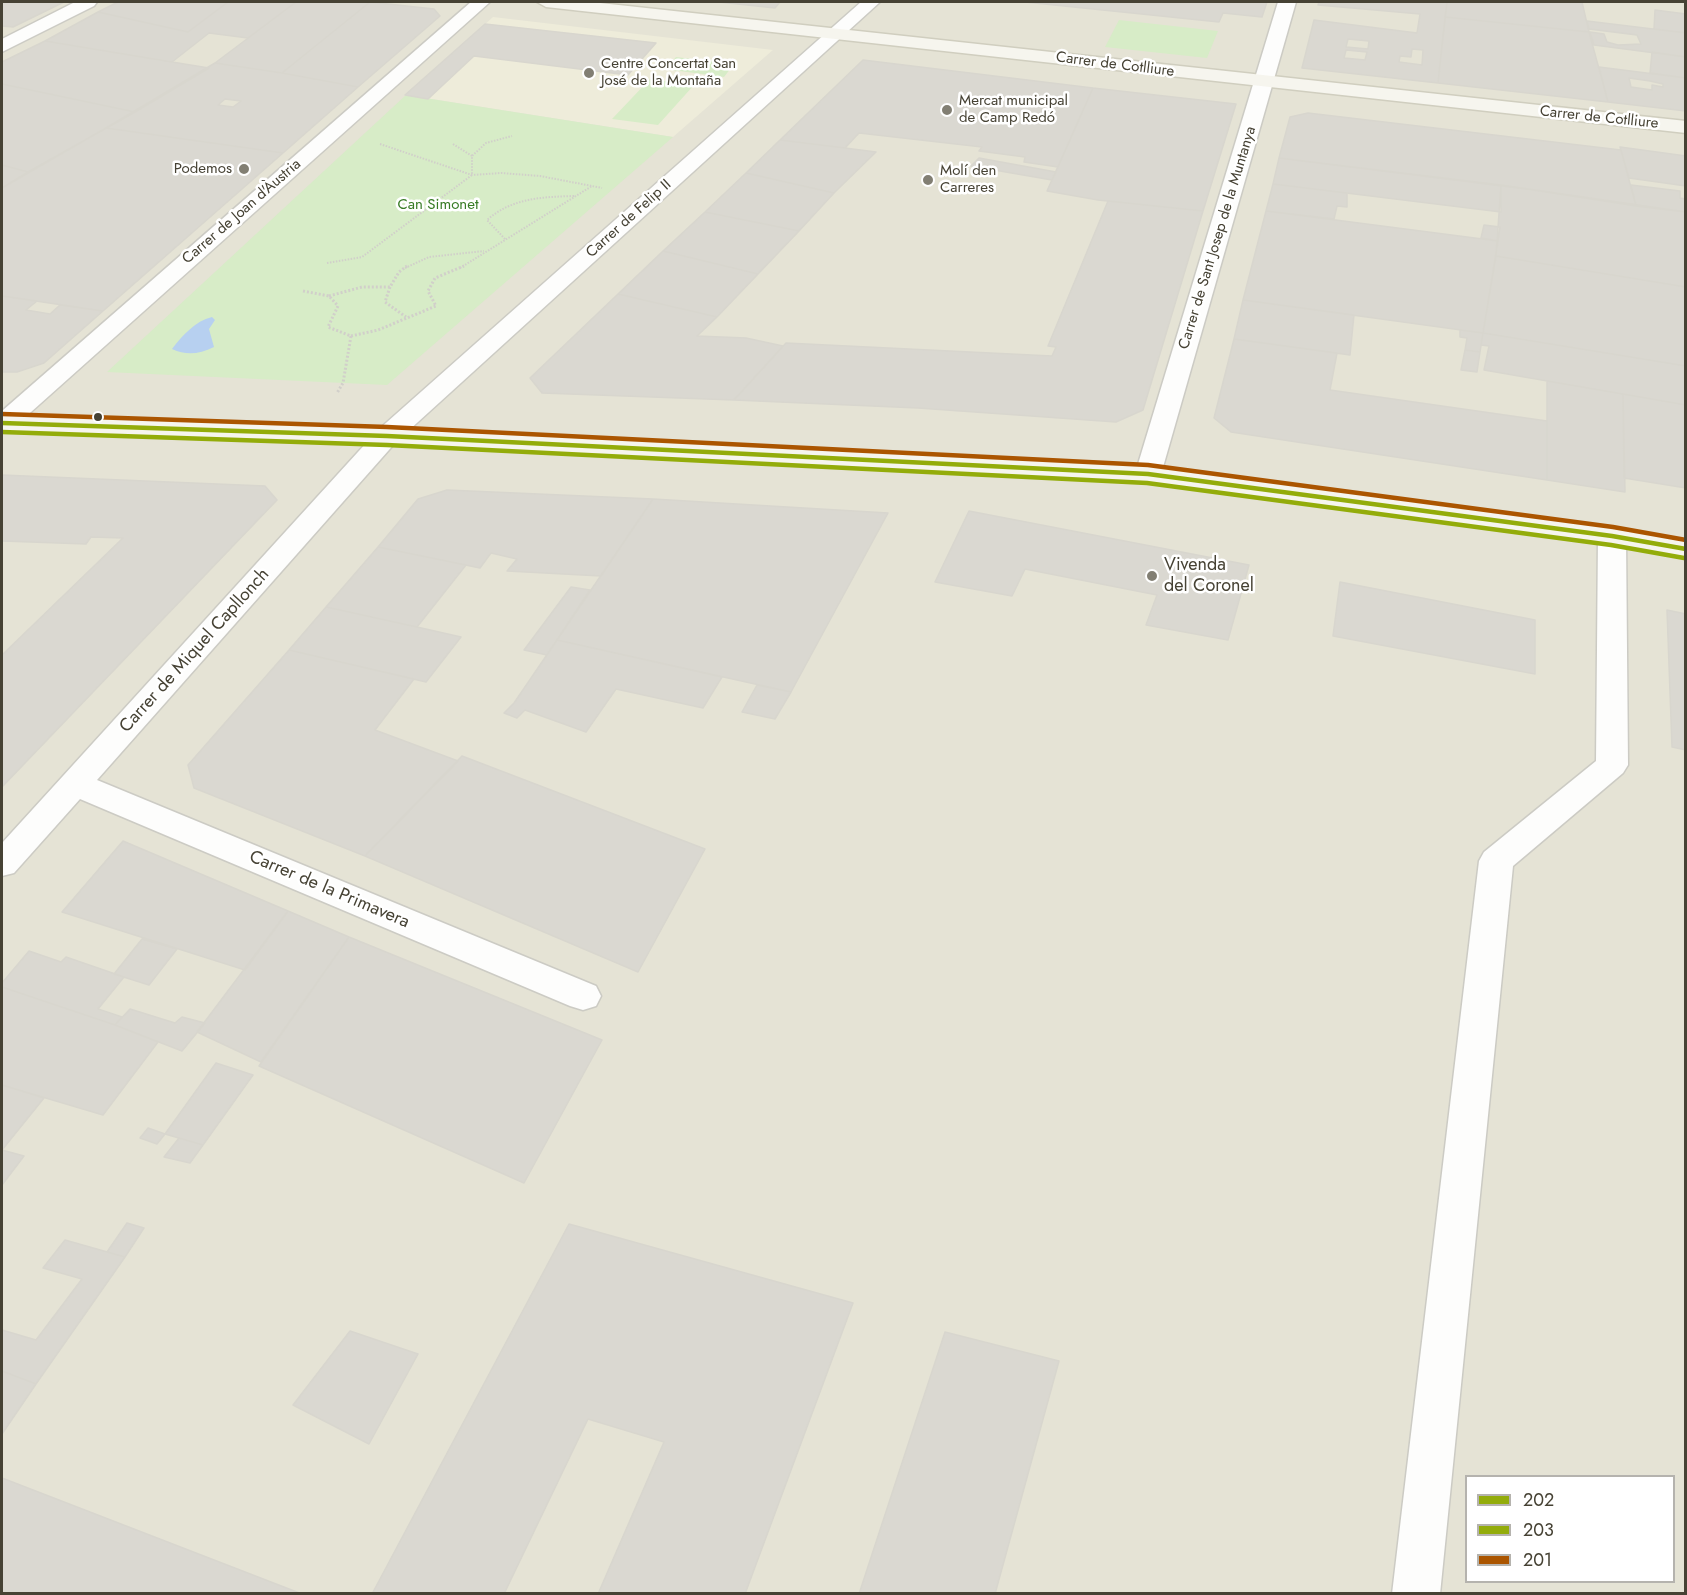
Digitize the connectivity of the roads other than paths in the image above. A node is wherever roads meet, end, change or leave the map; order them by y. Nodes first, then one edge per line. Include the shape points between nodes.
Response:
1 (88, 2) edge
2 (481, 2) edge
3 (546, 2) edge
4 (871, 2) edge
5 (1287, 2) edge
6 (837, 33) junction
7 (2, 46) edge
8 (1263, 83) junction
9 (1686, 127) edge
10 (2, 423) edge
11 (387, 436) junction
12 (1148, 474) junction
13 (1612, 536) junction
14 (1686, 549) edge
15 (76, 784) junction
16 (2, 864) edge
17 (583, 996) dead end
18 (1416, 1593) edge

1 - 7 street
2 - 10 street, Carrer de Joan d'Àustria
3 - 6 main road, Carrer de Cotlliure
4 - 6 street, Carrer de Felip II
5 - 8 street, Carrer de Sant Josep de la Muntanya
6 - 8 main road, Carrer de Cotlliure
6 - 11 street, Carrer de Felip II
8 - 9 main road, Carrer de Cotlliure
8 - 12 street, Carrer de Sant Josep de la Muntanya
10 - 11 main road
11 - 12 main road
11 - 15 street, Carrer de Miquel Capllonch
12 - 13 main road
13 - 14 main road
13 - 18 street via 1612,765 1496,861
15 - 16 street, Carrer de Miquel Capllonch
15 - 17 street, Carrer de la Primavera

